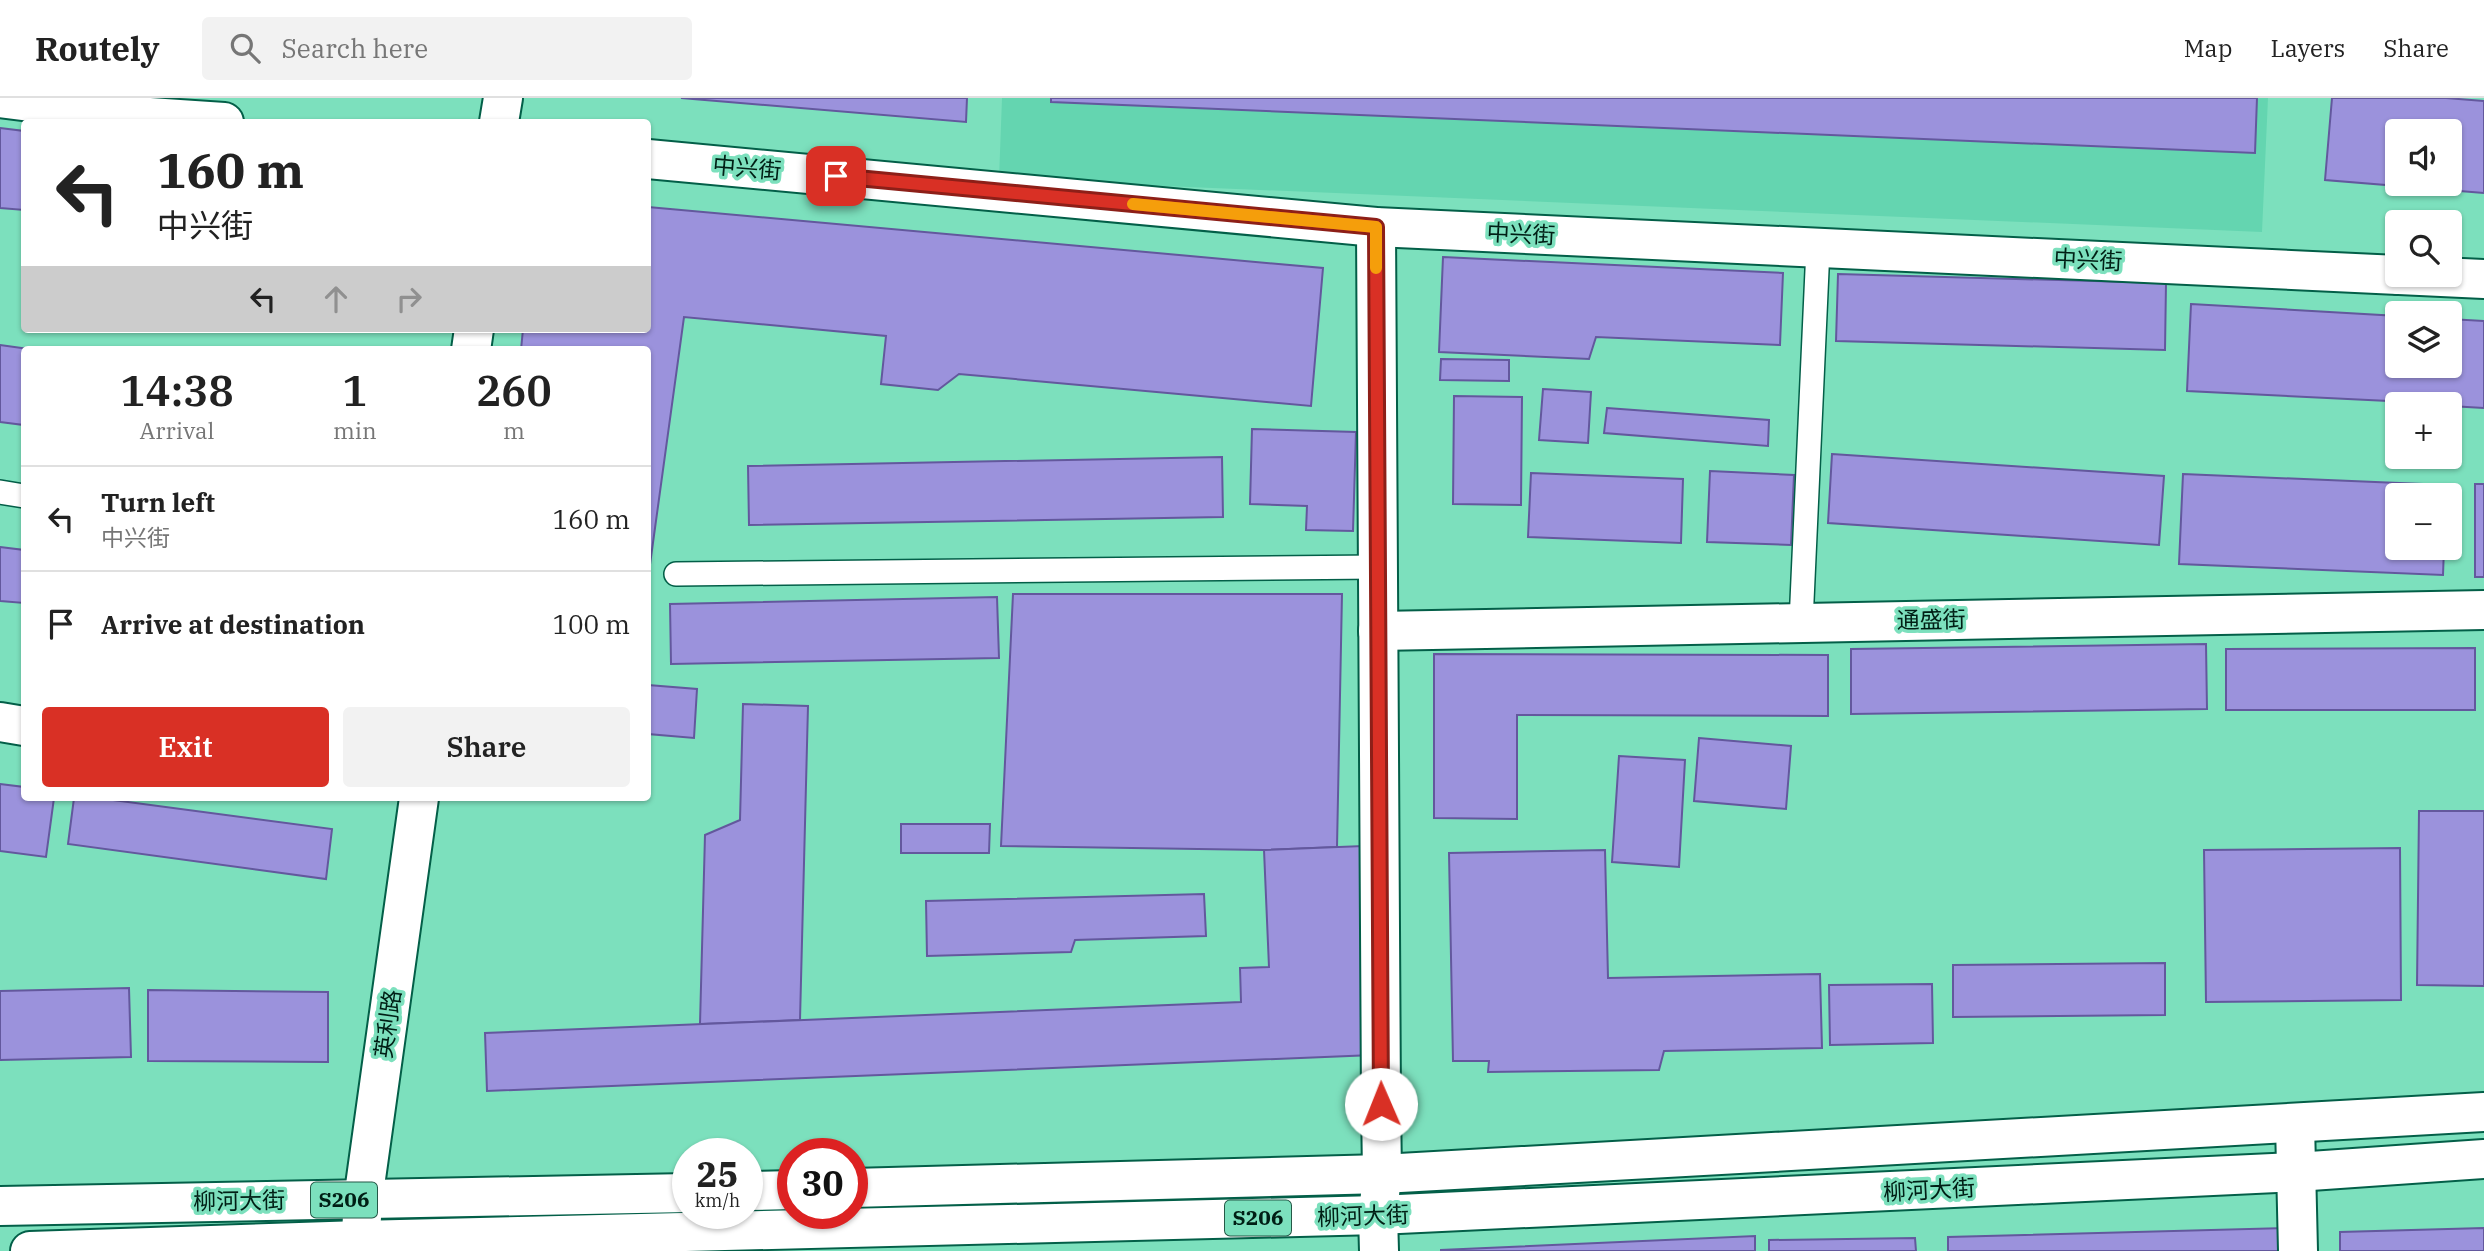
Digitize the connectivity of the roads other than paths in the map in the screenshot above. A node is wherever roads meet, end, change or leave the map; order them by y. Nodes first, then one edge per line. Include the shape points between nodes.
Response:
1 (0, 98) edge
2 (503, 98) edge
3 (151, 107) edge
4 (209, 119) edge
5 (500, 119) edge
6 (651, 159) edge
7 (1376, 227) junction
8 (1818, 248) junction
9 (2385, 274) edge
10 (2462, 278) edge
11 (2484, 279) edge
12 (0, 492) edge
13 (21, 496) edge
14 (1378, 567) junction
15 (676, 574) dead end
16 (2484, 610) edge
17 (1801, 623) junction
18 (1378, 631) junction
19 (0, 722) edge
20 (21, 726) edge
21 (419, 801) edge
22 (2484, 1112) edge
23 (2295, 1124) junction
24 (2484, 1159) edge
25 (2296, 1172) junction
26 (1382, 1174) junction
27 (868, 1188) edge
28 (672, 1193) edge
29 (363, 1200) junction
30 (0, 1206) edge
31 (1378, 1233) edge
32 (360, 1245) edge
33 (30, 1251) edge
34 (2298, 1251) edge

1 - 3 street
2 - 5 street
3 - 4 street
6 - 7 street, 中兴街
7 - 8 street, 中兴街
7 - 14 street
8 - 9 street, 中兴街
8 - 17 lane
10 - 11 street, 中兴街
12 - 13 lane
14 - 15 lane
14 - 18 street
16 - 17 street, 通盛街
17 - 18 street, 通盛街
18 - 26 street
19 - 20 street
21 - 29 street, 英利路
22 - 23 street, 柳河大街 / S206
23 - 25 street
23 - 26 street, 柳河大街 / S206
24 - 25 street, 柳河大街 / S206
25 - 31 street, 柳河大街 / S206
25 - 34 street
26 - 27 street, 柳河大街 / S206
26 - 31 street
28 - 29 street, 柳河大街 / S206
29 - 30 street, 柳河大街 / S206
29 - 32 street, 英利路
31 - 32 street, 柳河大街 / S206
32 - 33 street, 柳河大街 / S206

